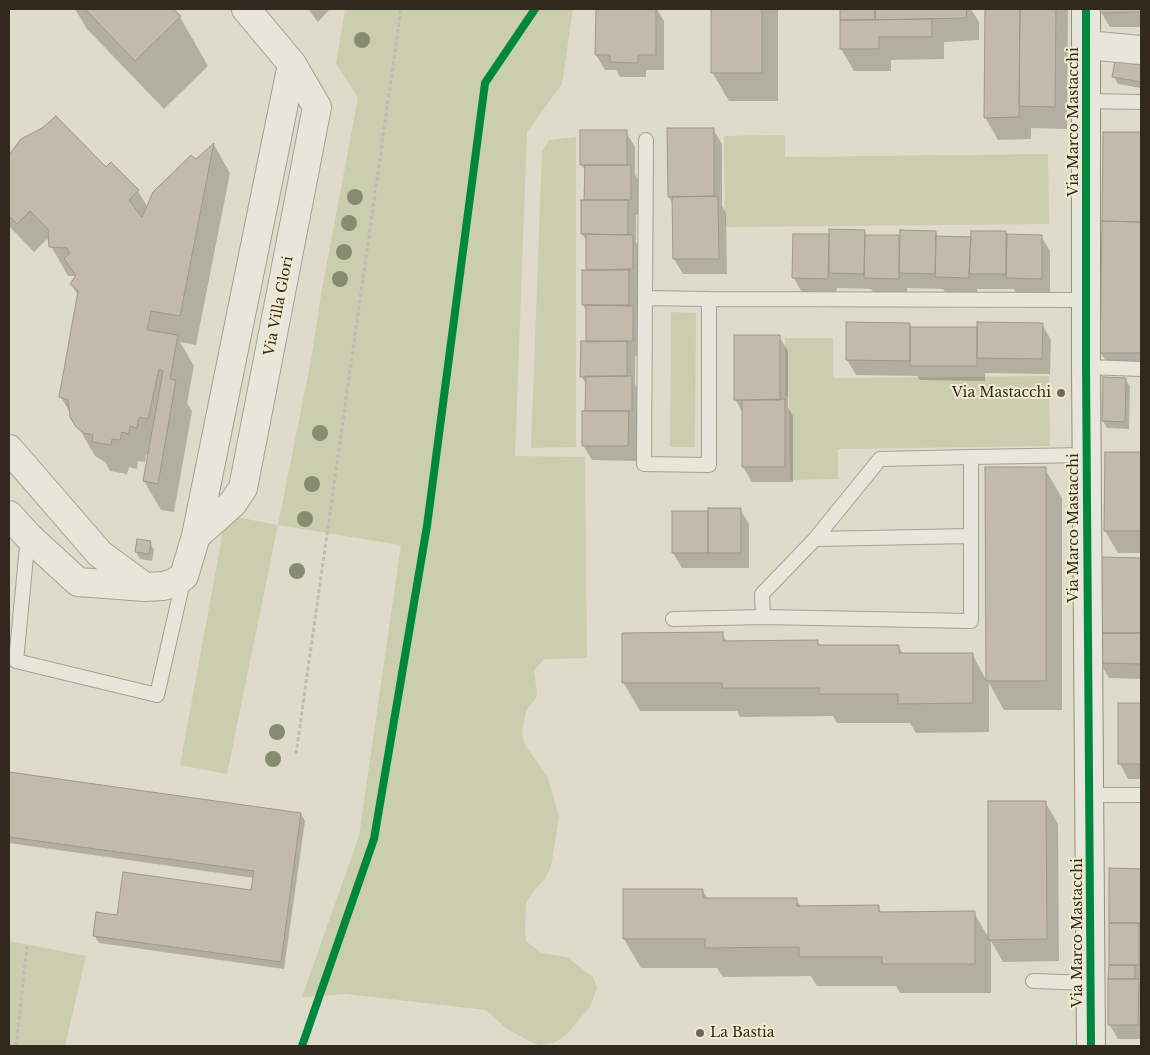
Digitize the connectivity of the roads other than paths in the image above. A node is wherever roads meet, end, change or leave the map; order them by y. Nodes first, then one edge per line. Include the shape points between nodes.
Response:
1 (246, 9) edge
2 (1086, 9) edge
3 (1086, 45) junction
4 (1141, 50) edge
5 (292, 64) junction
6 (1086, 101) junction
7 (1141, 102) edge
8 (646, 140) dead end
9 (645, 298) junction
10 (709, 299) junction
11 (1086, 300) junction
12 (1086, 367) junction
13 (1141, 368) edge
14 (9, 449) edge
15 (1086, 455) junction
16 (972, 457) junction
17 (9, 515) edge
18 (28, 536) junction
19 (196, 536) junction
20 (971, 536) junction
21 (815, 538) junction
22 (184, 576) junction
23 (145, 587) junction
24 (763, 617) junction
25 (673, 619) dead end
26 (1089, 795) junction
27 (1141, 795) edge
28 (1033, 981) dead end
29 (1091, 983) junction
30 (1091, 1046) edge

1 - 5 street, Via Villa Glori
2 - 3 street, Via Marco Mastacchi
3 - 4 street
3 - 6 street, Via Marco Mastacchi
5 - 19 street
5 - 19 street, Via Villa Glori via 317,107 247,472 243,488 233,503
6 - 7 lane
6 - 11 street, Via Marco Mastacchi
8 - 9 lane
9 - 10 lane
9 - 10 lane via 644,464 699,465 708,465
10 - 11 lane
11 - 12 street, Via Marco Mastacchi
12 - 13 lane
12 - 15 street, Via Marco Mastacchi
14 - 23 street via 100,554
15 - 16 lane
15 - 26 street, Via Marco Mastacchi
16 - 20 lane
16 - 21 lane via 880,459
17 - 18 street
18 - 22 lane via 16,660 157,695
18 - 23 street via 78,582
19 - 22 street
20 - 21 lane
20 - 24 lane via 971,621
21 - 24 lane via 762,594
22 - 23 street via 174,583
24 - 25 lane
26 - 27 lane
26 - 29 street, Via Marco Mastacchi
28 - 29 lane
29 - 30 street, Via Marco Mastacchi

